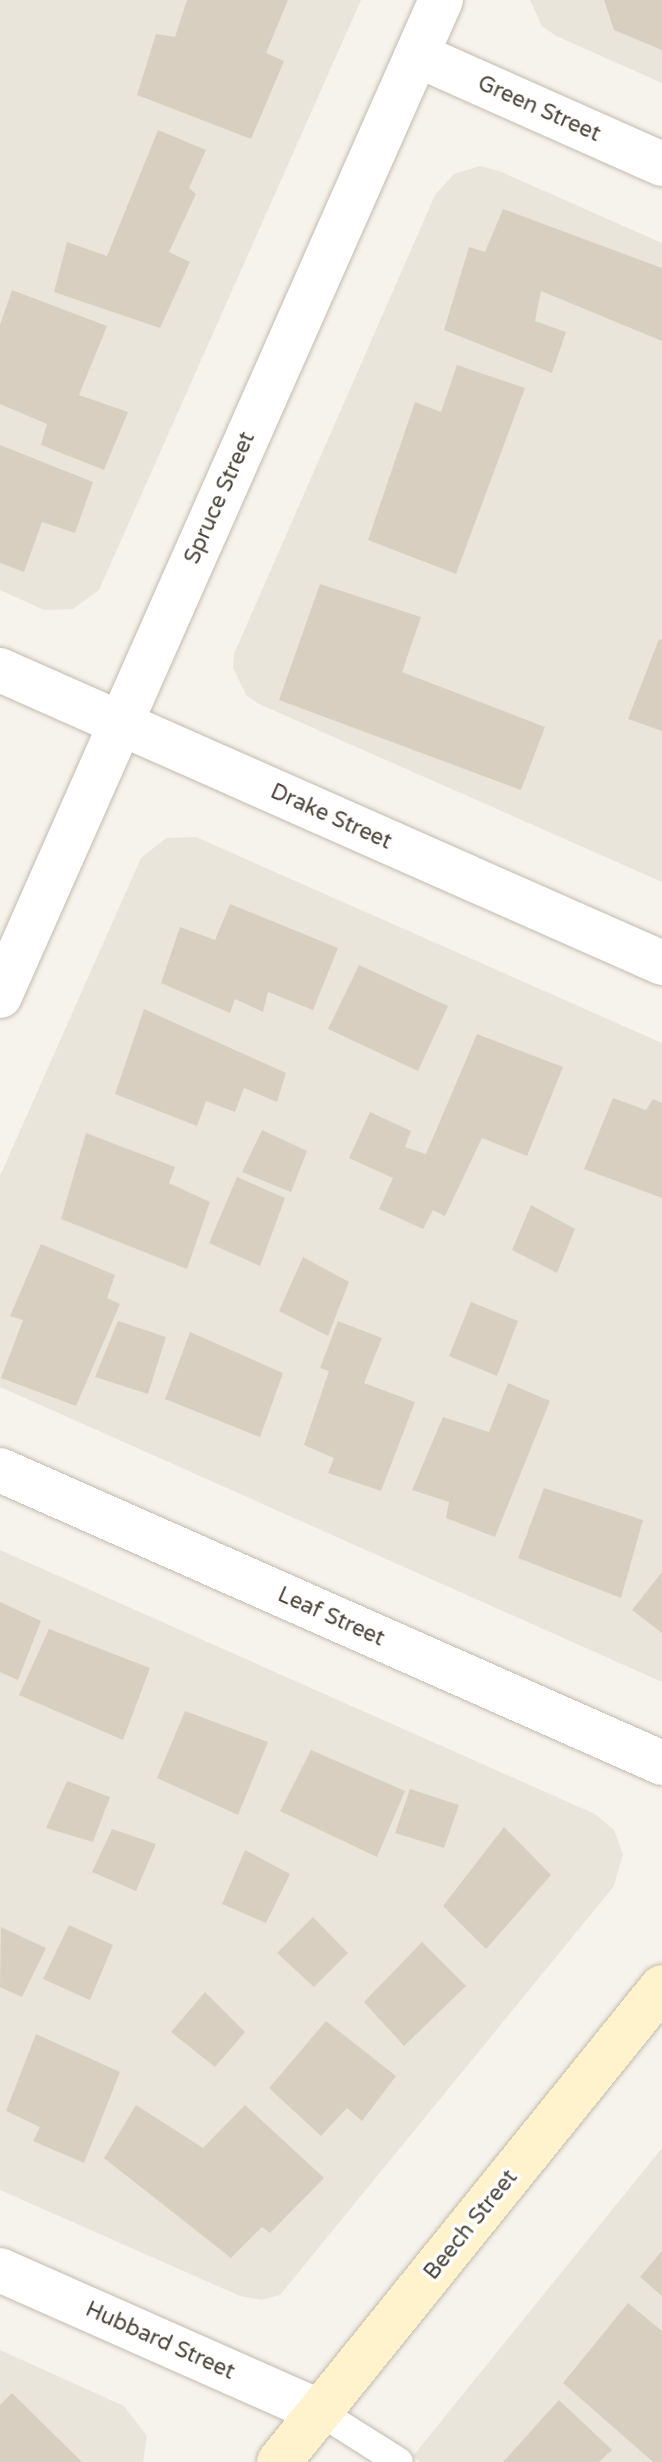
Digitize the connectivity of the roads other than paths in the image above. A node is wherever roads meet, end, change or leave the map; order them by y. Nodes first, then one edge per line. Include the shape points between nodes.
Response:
1 (441, 0) edge
2 (417, 55) junction
3 (662, 164) edge
4 (0, 670) edge
5 (121, 723) junction
6 (662, 963) edge
7 (0, 996) edge
8 (0, 1470) edge
9 (662, 1763) edge
10 (662, 1987) edge
11 (0, 2270) edge
12 (320, 2412) junction
13 (279, 2462) edge
14 (399, 2462) edge

1 - 2 street, Spruce Street
2 - 3 street, Green Street
2 - 5 street, Spruce Street
4 - 5 street, Drake Street
5 - 6 street, Drake Street
5 - 7 street, Spruce Street
8 - 9 street, Leaf Street
10 - 12 street, Beech Street
11 - 12 street, Hubbard Street
12 - 13 street, Beech Street
12 - 14 lane

